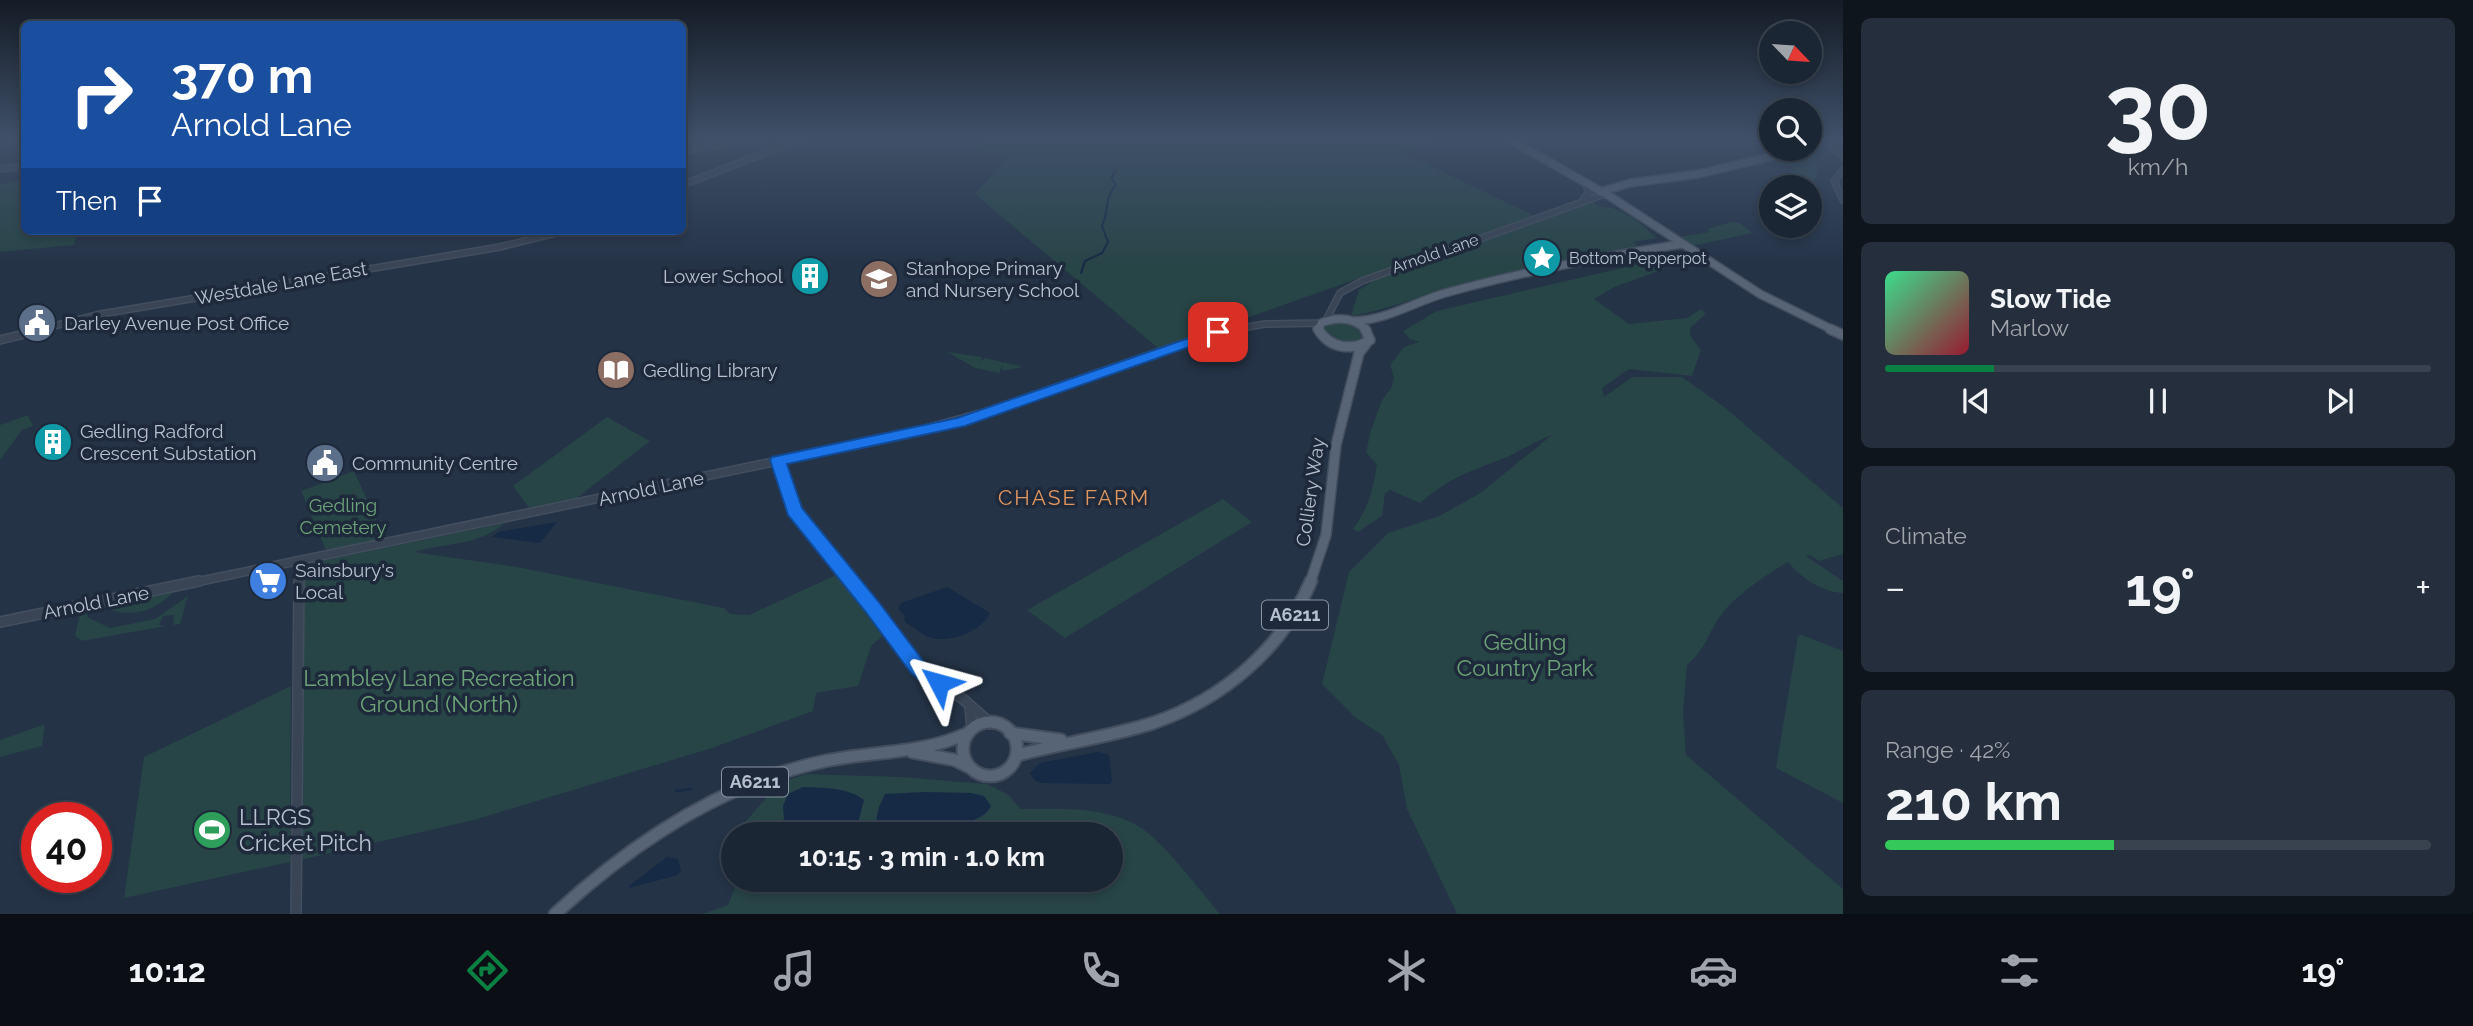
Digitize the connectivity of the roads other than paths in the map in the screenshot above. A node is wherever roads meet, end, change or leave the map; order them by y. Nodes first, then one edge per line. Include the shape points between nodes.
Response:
1 (1577, 181) edge
2 (1581, 181) edge
3 (1648, 181) edge
4 (1834, 181) edge
5 (1587, 187) junction
6 (1602, 193) junction
7 (1584, 198) junction
8 (1843, 200) edge
9 (1548, 213) junction
10 (548, 235) edge
11 (1677, 242) junction
12 (1614, 254) joint
13 (1332, 307) junction
14 (1381, 317) junction
15 (1348, 320) junction
16 (1292, 321) junction
17 (1323, 321) junction
18 (1368, 330) junction
19 (1319, 332) junction
20 (1843, 335) edge
21 (0, 340) edge
22 (1366, 344) junction
23 (1343, 346) junction
24 (1357, 364) junction
25 (778, 460) junction
26 (299, 561) junction
27 (0, 622) edge
28 (970, 706) junction
29 (991, 724) junction
30 (969, 732) junction
31 (1010, 733) junction
32 (1077, 741) junction
33 (906, 751) junction
34 (1018, 755) junction
35 (973, 769) junction
36 (296, 914) edge
37 (555, 914) edge

1 - 5 main road
2 - 6 main road
3 - 6 main road
4 - 8 street
5 - 6 main road
5 - 7 street via 1589,193
6 - 7 street, Arnold Lane
6 - 9 street, Arnold Lane
6 - 11 main road
7 - 9 street, Arnold Lane
9 - 13 street, Arnold Lane via 1362,281 1340,293
10 - 21 street, Westdale Lane East via 101,314
11 - 12 main road
11 - 20 main road via 1770,299
12 - 14 main road via 1441,293
13 - 15 street
13 - 17 street, Arnold Lane
14 - 15 main road
14 - 18 main road
15 - 17 main road
15 - 18 main road
16 - 17 street, Arnold Lane
16 - 19 street, Arnold Lane
16 - 25 street, Arnold Lane via 1256,323 1208,335 960,422
17 - 19 main road
18 - 22 main road, Colliery Way via 1371,337
19 - 23 main road via 1329,342
22 - 23 main road
22 - 24 main road, Colliery Way / A6211
23 - 24 main road via 1353,353
24 - 32 main road, Colliery Way / A6211 via 1336,443 1319,564 1279,638 1250,669 1195,705 1113,735
25 - 26 street, Arnold Lane
25 - 28 street via 791,505 806,527 918,668
26 - 27 street, Arnold Lane
26 - 36 street
28 - 29 street
28 - 30 street
29 - 30 main road
29 - 31 main road
30 - 33 main road, A6211 via 948,743
30 - 35 main road via 962,742 962,754
31 - 32 main road, Colliery Way / A6211
31 - 34 main road
32 - 34 main road, Colliery Way / A6211
33 - 35 main road, A6211 via 956,760
33 - 37 main road, A6211 via 803,766 713,800 629,851
34 - 35 main road via 1002,772 985,774

